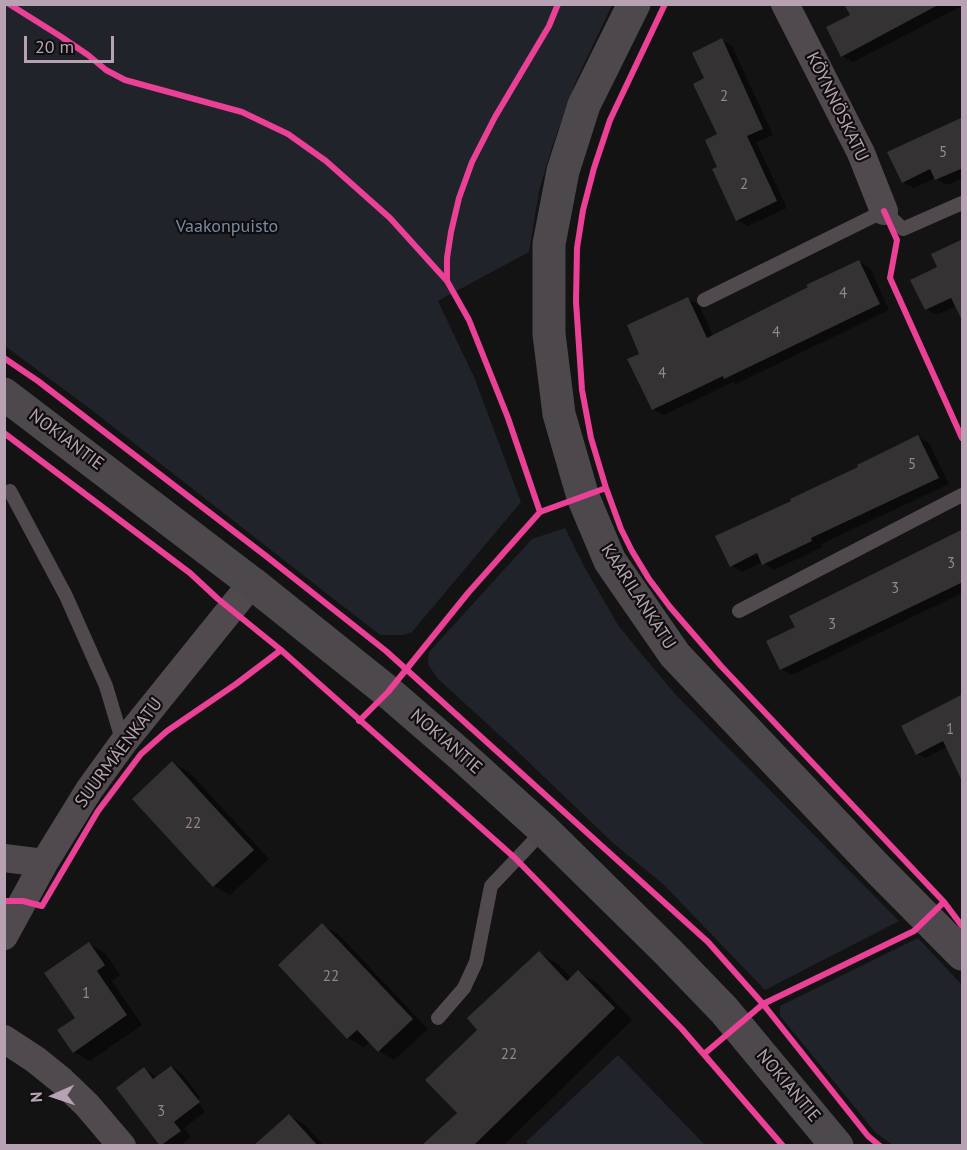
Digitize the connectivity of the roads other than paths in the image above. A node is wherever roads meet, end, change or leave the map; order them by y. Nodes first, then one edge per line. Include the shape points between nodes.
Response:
1 (634, 4) edge
2 (787, 5) edge
3 (963, 203) edge
4 (884, 211) junction
5 (704, 300) dead end
6 (4, 394) edge
7 (10, 491) dead end
8 (963, 495) edge
9 (252, 583) junction
10 (739, 611) dead end
11 (123, 743) junction
12 (544, 830) junction
13 (4, 858) edge
14 (44, 863) junction
15 (4, 936) edge
16 (961, 950) edge
17 (438, 1018) dead end
18 (4, 1039) edge
19 (122, 1146) edge
20 (837, 1146) edge

1 - 16 main road, KAARILANKATU via 584,105 563,171 549,244 549,334 559,414 583,497 610,561 675,655 875,866
2 - 4 street, KÖYNNÖSKATU via 861,153
3 - 4 lane via 903,229
4 - 5 lane
6 - 9 main road, NOKIANTIE
7 - 11 lane via 66,597 106,686
8 - 10 lane
9 - 11 street, SUURMÄENKATU
9 - 12 main road, NOKIANTIE via 388,692
11 - 14 street, SUURMÄENKATU
12 - 17 lane via 491,885 476,962 464,988
12 - 20 main road, NOKIANTIE via 724,1010
13 - 14 street
14 - 15 street, SUURMÄENKATU
18 - 19 street via 62,1081

